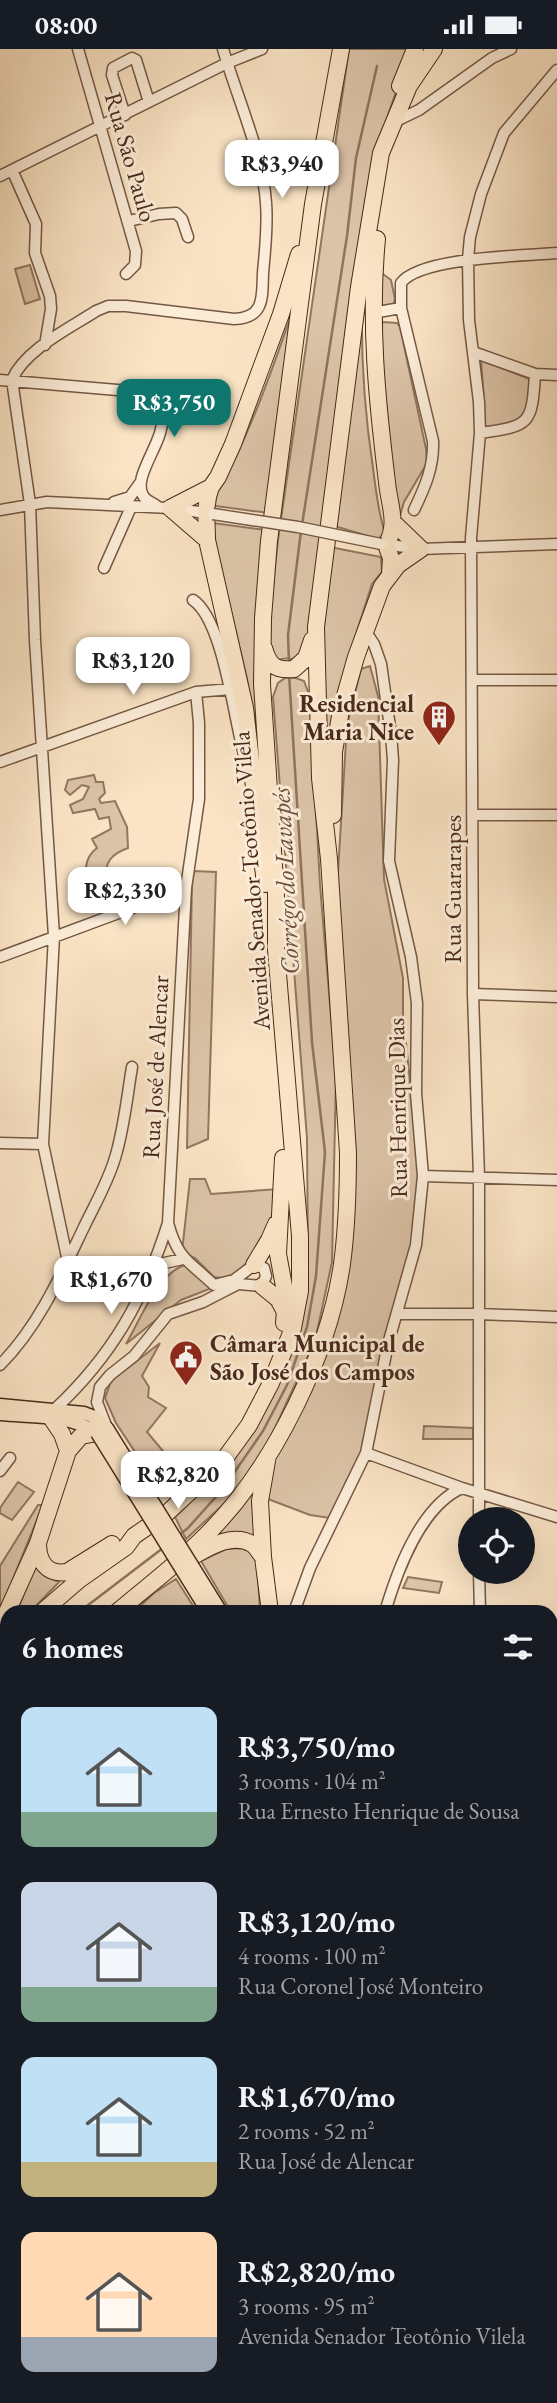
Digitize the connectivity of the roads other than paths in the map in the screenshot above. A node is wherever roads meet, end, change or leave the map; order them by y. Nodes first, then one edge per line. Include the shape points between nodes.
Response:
1 (78, 49) edge
2 (223, 49) edge
3 (262, 49) edge
4 (341, 49) edge
5 (415, 49) edge
6 (434, 49) edge
7 (511, 49) edge
8 (227, 63) junction
9 (557, 70) edge
10 (149, 102) junction
11 (125, 115) junction
12 (394, 120) junction
13 (101, 127) junction
14 (380, 162) junction
15 (12, 170) junction
16 (0, 176) edge
17 (313, 204) junction
18 (129, 221) junction
19 (188, 237) dead end
20 (557, 253) edge
21 (468, 259) junction
22 (126, 274) dead end
23 (401, 309) junction
24 (372, 313) junction
25 (45, 345) junction
26 (473, 352) junction
27 (536, 374) junction
28 (557, 375) edge
29 (0, 380) edge
30 (12, 380) junction
31 (145, 392) junction
32 (169, 394) junction
33 (199, 397) dead end
34 (161, 412) junction
35 (480, 433) junction
36 (140, 483) junction
37 (211, 487) junction
38 (30, 504) junction
39 (101, 504) junction
40 (131, 507) junction
41 (165, 508) junction
42 (0, 510) edge
43 (414, 510) dead end
44 (210, 513) junction
45 (394, 523) junction
46 (206, 540) junction
47 (557, 544) edge
48 (383, 545) junction
49 (472, 547) junction
50 (421, 548) junction
51 (104, 568) dead end
52 (390, 575) junction
53 (193, 600) dead end
54 (316, 627) junction
55 (366, 632) junction
56 (262, 643) junction
57 (379, 656) junction
58 (356, 657) junction
59 (473, 680) junction
60 (557, 680) edge
61 (231, 689) junction
62 (196, 692) junction
63 (42, 745) junction
64 (0, 762) edge
65 (254, 780) junction
66 (473, 815) junction
67 (557, 815) edge
68 (329, 859) junction
69 (186, 888) junction
70 (54, 936) junction
71 (276, 950) junction
72 (0, 957) edge
73 (473, 994) junction
74 (557, 997) edge
75 (132, 1067) dead end
76 (287, 1079) junction
77 (0, 1143) edge
78 (43, 1144) junction
79 (422, 1176) junction
80 (479, 1177) junction
81 (557, 1180) edge
82 (282, 1205) junction
83 (168, 1223) junction
84 (183, 1259) junction
85 (68, 1262) junction
86 (155, 1265) junction
87 (254, 1265) junction
88 (262, 1286) junction
89 (285, 1312) junction
90 (398, 1314) junction
91 (480, 1314) junction
92 (557, 1317) edge
93 (105, 1356) junction
94 (282, 1357) junction
95 (0, 1365) edge
96 (110, 1375) junction
97 (0, 1405) edge
98 (0, 1414) edge
99 (53, 1414) junction
100 (102, 1430) junction
101 (68, 1451) junction
102 (366, 1453) junction
103 (10, 1458) dead end
104 (267, 1458) junction
105 (0, 1471) edge
106 (462, 1488) junction
107 (479, 1494) junction
108 (479, 1507) edge
109 (557, 1517) edge
110 (134, 1536) junction
111 (38, 1543) junction
112 (263, 1557) junction
113 (168, 1569) junction
114 (480, 1584) edge
115 (10, 1605) edge
116 (51, 1605) edge
117 (125, 1605) edge
118 (204, 1605) edge
119 (216, 1605) edge
120 (268, 1605) edge
121 (297, 1605) edge
122 (387, 1605) edge
123 (480, 1605) edge

1 - 13 street, Rua São Paulo
2 - 8 street
3 - 8 street
4 - 17 highway, Avenida Senador Teotônio Vilela
5 - 12 highway via 397,93
6 - 12 highway
7 - 12 street via 419,110
8 - 10 street
8 - 25 street via 257,158 266,204 257,311 248,318 234,319 108,306
9 - 21 street, Rua Guararapes via 501,139 481,194
10 - 11 street
10 - 11 street via 136,60 116,65 112,75
11 - 13 street
12 - 14 highway
13 - 15 street
13 - 18 street, Rua São Paulo
14 - 24 highway via 382,191
14 - 54 highway
15 - 16 street
15 - 25 street via 36,224 35,253 50,296
17 - 37 highway via 281,314 233,444
17 - 56 highway, Avenida Senador Teotônio Vilela via 269,541
18 - 19 street via 176,213
18 - 22 street, Rua São Paulo via 136,255 134,268
20 - 21 street
21 - 23 street via 402,280
21 - 26 street, Rua Guararapes
23 - 24 street
23 - 43 street via 433,441 430,475
24 - 45 highway via 380,431
25 - 30 street via 21,363
26 - 27 street
26 - 35 street, Rua Guararapes
27 - 28 street
27 - 35 street via 532,410 524,422
29 - 30 street
30 - 31 street
30 - 38 street
31 - 32 street
31 - 34 street
32 - 33 street
32 - 34 street
34 - 36 street via 159,436
35 - 49 street, Rua Guararapes
36 - 39 street via 130,497
36 - 41 street via 143,496
37 - 41 highway
37 - 44 highway via 206,501
38 - 39 street
38 - 42 street
38 - 63 street
39 - 40 street
40 - 41 street
40 - 51 street
41 - 44 street
41 - 46 highway
44 - 46 highway
44 - 48 street, bridge
45 - 48 highway
45 - 50 highway
46 - 65 highway via 240,684
47 - 49 street
48 - 50 street
48 - 52 highway via 391,558
49 - 50 street
49 - 59 street, Rua Guararapes
50 - 52 highway
52 - 55 highway
53 - 61 street via 208,616
54 - 56 highway via 306,658 289,670 269,663
54 - 68 highway via 320,778
55 - 57 street, Rua Henrique Dias
55 - 58 highway
56 - 71 highway, Avenida Senador Teotônio Vilela
57 - 58 street
57 - 79 street, Rua Henrique Dias via 393,760 389,861 417,1003 416,1093
58 - 68 highway via 334,752
59 - 60 street
59 - 66 street, Rua Guararapes
61 - 62 street
61 - 65 street via 244,757
62 - 63 street
62 - 69 street, Rua José de Alencar via 199,787
63 - 64 street
63 - 70 street
65 - 71 highway
66 - 67 street
66 - 73 street, Rua Guararapes
68 - 104 highway via 348,1153 341,1266 322,1343
69 - 70 street
69 - 83 street, Rua José de Alencar
70 - 72 street
70 - 78 street
71 - 76 highway, Avenida Senador Teotônio Vilela
73 - 74 street
73 - 80 street, Rua Guararapes
75 - 85 street via 116,1157
76 - 82 highway via 282,1101
76 - 94 highway, Avenida Senador Teotônio Vilela via 300,1291
77 - 78 street
78 - 85 street
79 - 80 street
79 - 90 street, Rua Henrique Dias via 416,1244
80 - 81 street
80 - 91 street, Rua Guararapes
82 - 87 highway via 270,1240
82 - 89 highway via 278,1254
83 - 84 street
83 - 86 street, Rua José de Alencar
84 - 86 street
84 - 87 street via 214,1285 234,1280
85 - 95 street via 16,1349
86 - 93 street, Rua José de Alencar
87 - 88 street via 265,1270
88 - 89 highway
88 - 96 street via 238,1284 168,1314 134,1356
89 - 94 highway
90 - 91 street
90 - 102 street, Rua Henrique Dias
91 - 92 street
91 - 107 street, Rua Guararapes
93 - 96 street
93 - 99 street, Rua José de Alencar
94 - 110 highway, Avenida Senador Teotônio Vilela via 249,1425 223,1461 166,1514
96 - 100 street via 97,1398
97 - 99 main road
98 - 99 main road
99 - 100 main road
99 - 101 highway
100 - 101 highway via 81,1436
100 - 118 main road, bridge
100 - 119 main road, bridge
101 - 111 highway
102 - 106 street
102 - 121 street, Rua Henrique Dias
103 - 105 street
104 - 112 highway via 260,1501
104 - 113 highway via 212,1529
106 - 107 street
106 - 122 street via 431,1513 400,1569
107 - 108 street, Rua Guararapes
107 - 109 street
110 - 111 highway via 60,1573 44,1566
110 - 116 highway, Avenida Senador Teotônio Vilela
111 - 115 highway
112 - 113 highway via 252,1544 234,1540 218,1543
112 - 120 highway
113 - 117 highway
114 - 123 street

